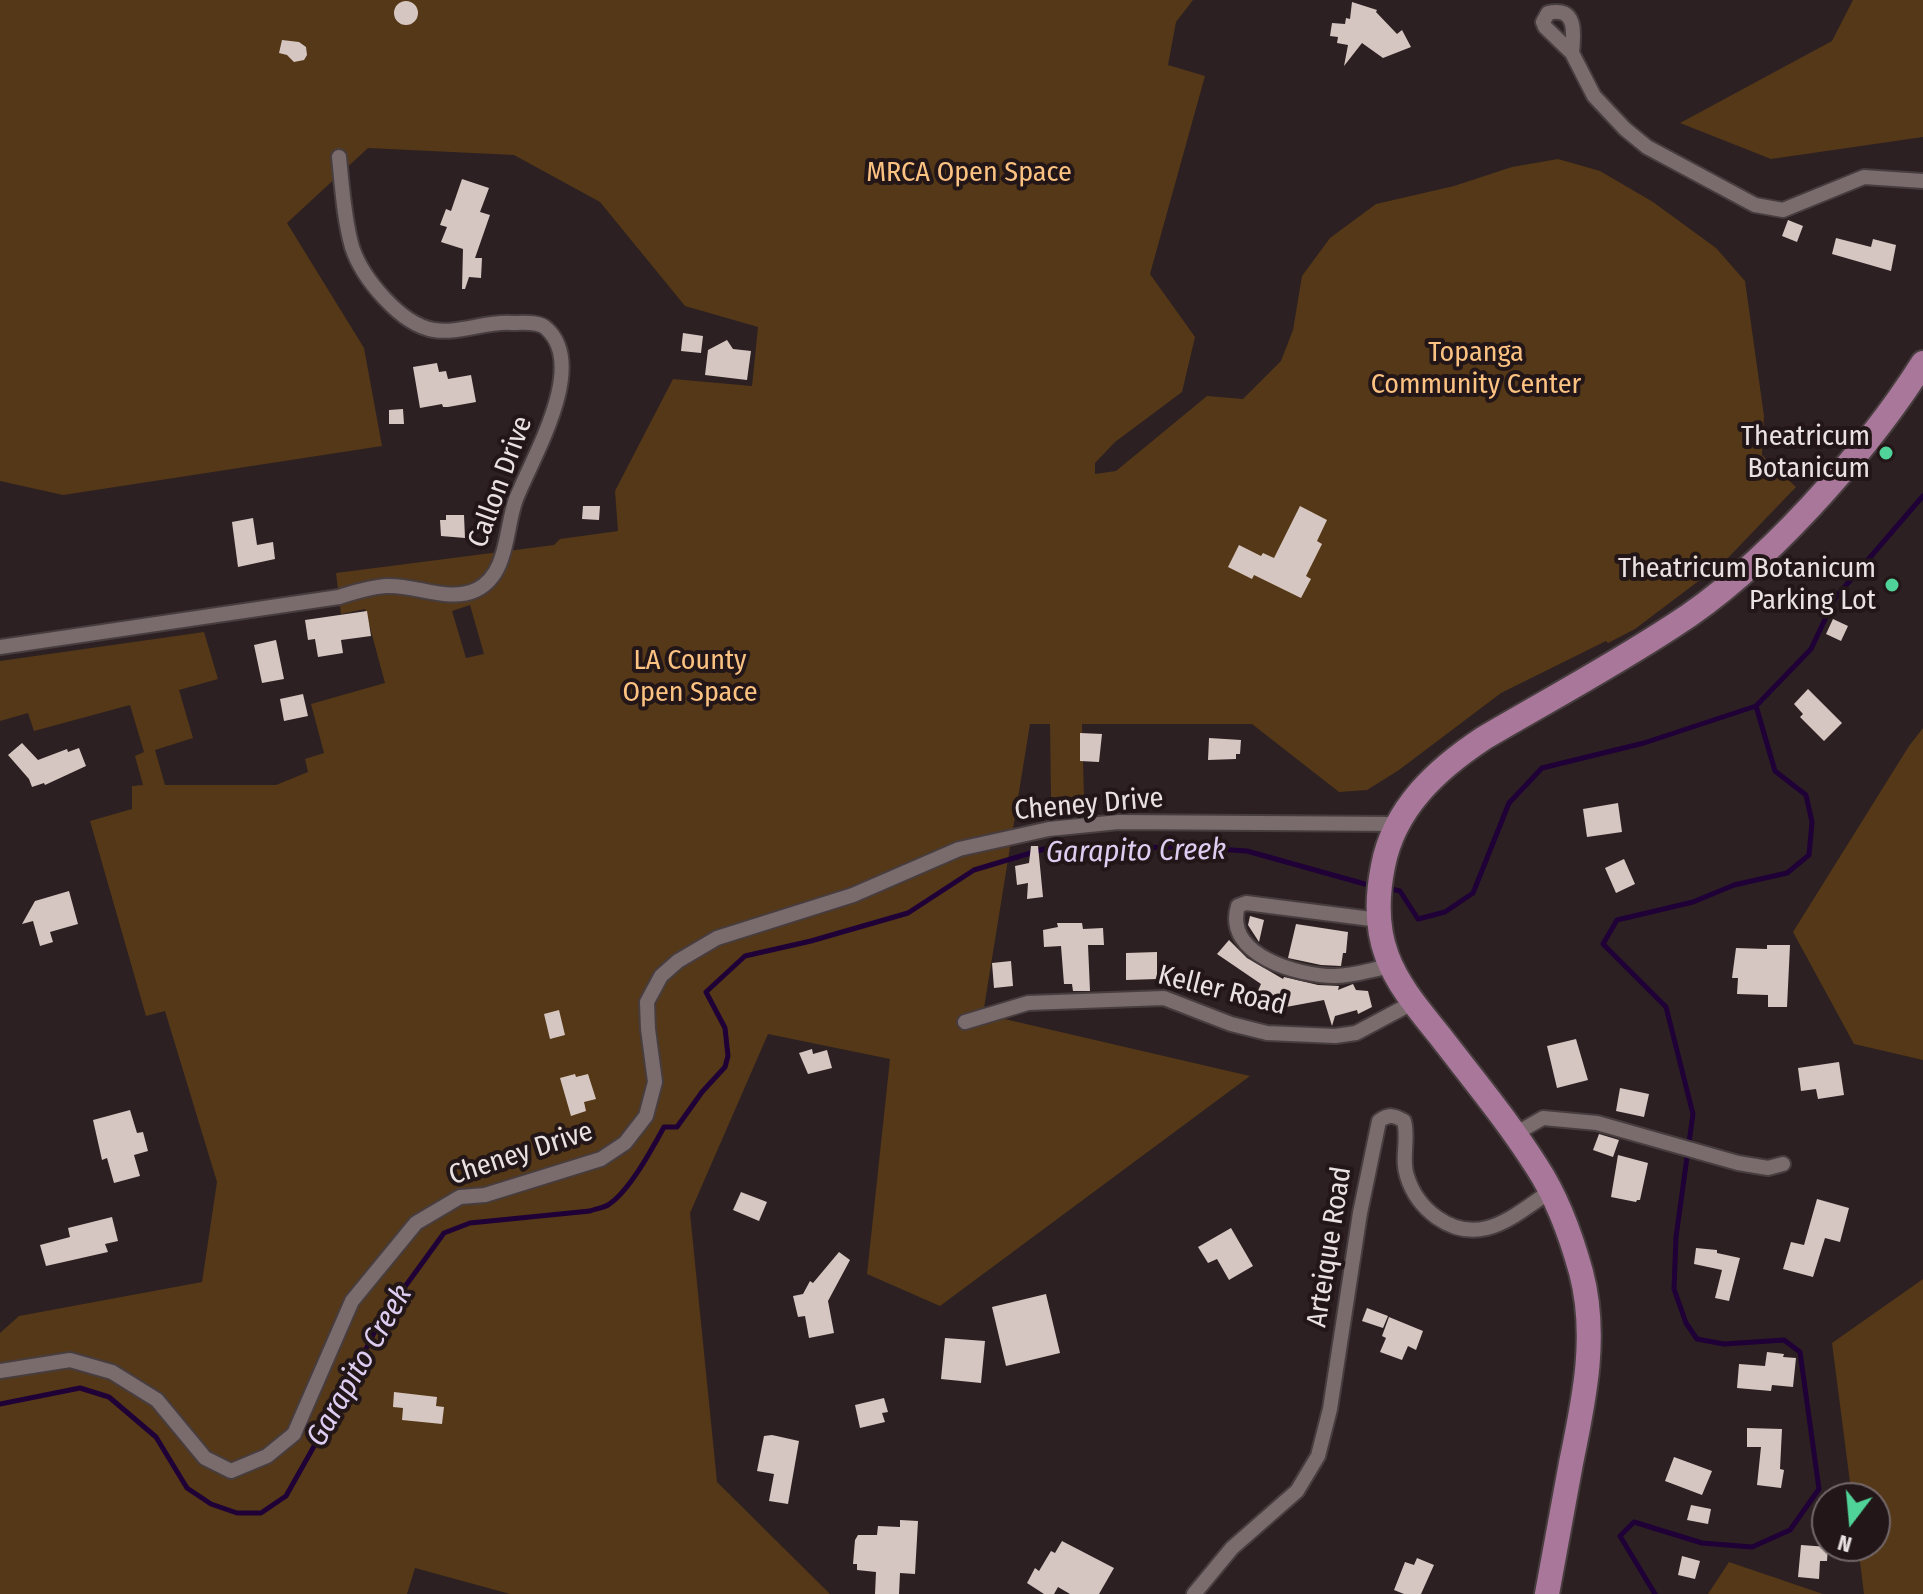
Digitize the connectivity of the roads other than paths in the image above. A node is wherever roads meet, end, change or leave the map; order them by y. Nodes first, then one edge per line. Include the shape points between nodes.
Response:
1 (1572, 53) dead end
2 (339, 157) dead end
3 (1923, 181) edge
4 (1923, 363) edge
5 (0, 647) edge
6 (1397, 824) junction
7 (1379, 914) junction
8 (1391, 966) junction
9 (1414, 1002) junction
10 (965, 1022) dead end
11 (1515, 1134) junction
12 (1783, 1164) dead end
13 (1551, 1191) junction
14 (0, 1371) edge
15 (1194, 1594) edge
16 (1547, 1594) edge

1 - 3 street via 1594,96 1636,138 1755,205 1783,210 1864,177
2 - 5 street, Callon Drive via 352,249 387,302 412,324 436,331 496,321 531,324 547,328 558,343 561,373 553,415 515,501 493,574 463,594 387,586
4 - 6 main road via 1830,483 1727,587 1673,626 1469,748 1426,785
6 - 7 main road via 1386,851
6 - 14 street, Cheney Drive via 1119,822 1049,829 959,849 853,895 717,938 661,976 647,1002 655,1082 646,1116 625,1143 601,1159 485,1195 460,1197 416,1223 352,1301 294,1434 267,1456 231,1471 205,1458 157,1400 112,1372 70,1360
7 - 8 main road
7 - 8 street via 1246,903 1238,906 1235,917 1242,942 1285,968 1338,976
8 - 9 main road
9 - 10 street, Keller Road via 1356,1033 1335,1036 1267,1033 1164,998 1028,1003
9 - 11 main road
11 - 12 street via 1543,1118 1597,1123 1758,1167
11 - 13 main road
13 - 15 street, Arteique Road via 1490,1228 1446,1223 1421,1203 1408,1180 1404,1121 1395,1115 1379,1121 1318,1456 1297,1491 1232,1548
13 - 16 main road via 1582,1275 1589,1346

